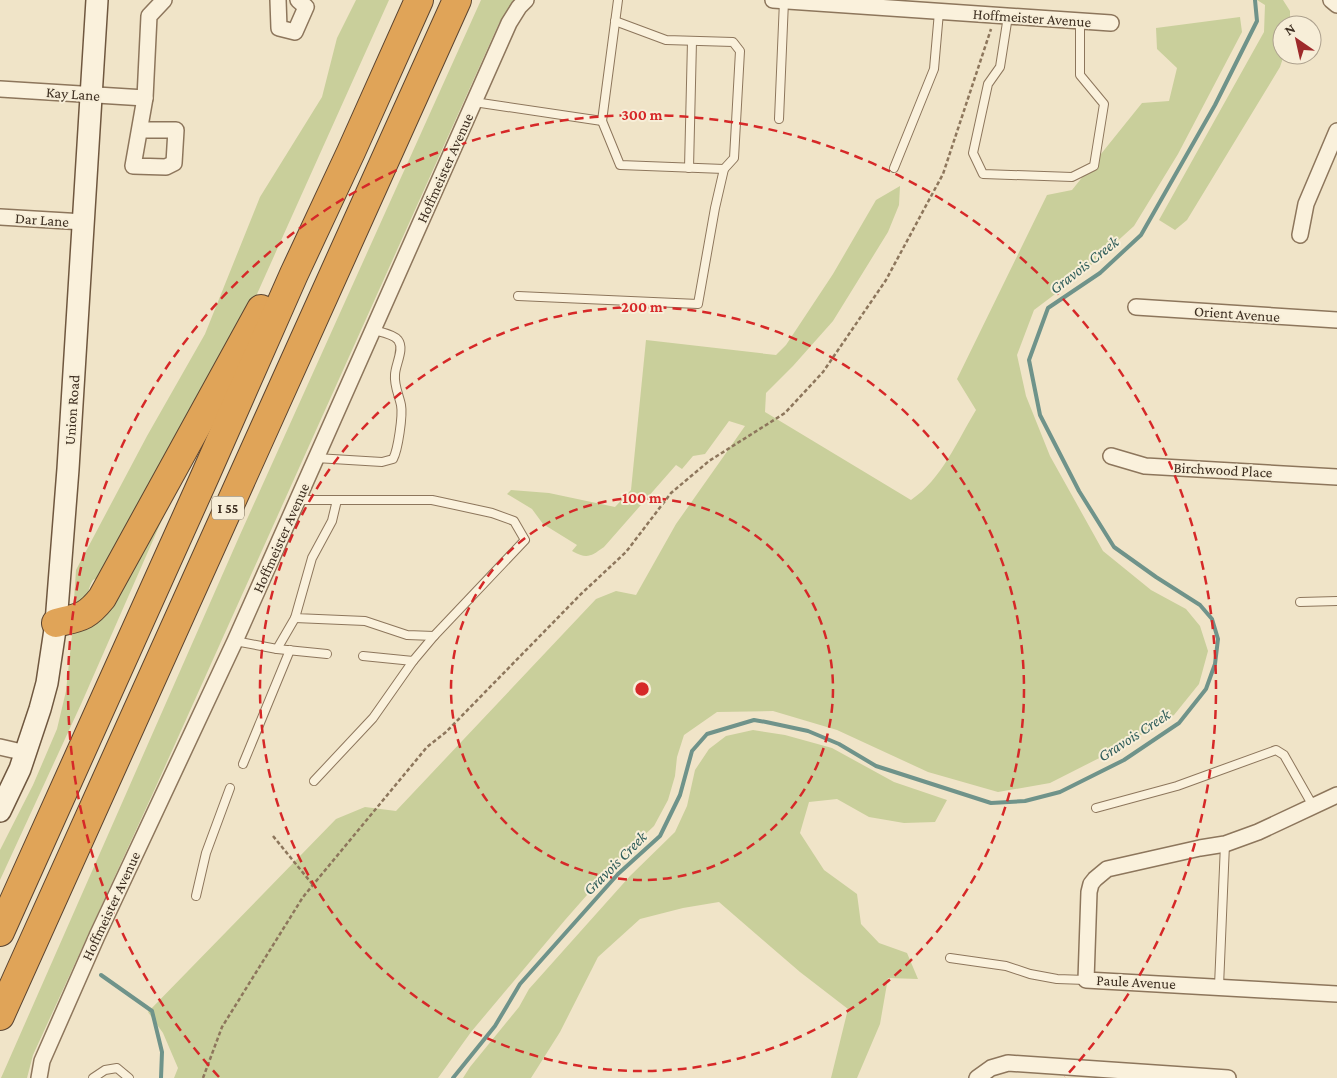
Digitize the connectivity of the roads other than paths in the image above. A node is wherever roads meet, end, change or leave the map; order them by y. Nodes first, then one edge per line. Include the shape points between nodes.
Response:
1 (97, 0) edge
2 (164, 0) edge
3 (278, 0) edge
4 (298, 0) edge
5 (419, 0) edge
6 (457, 0) edge
7 (526, 0) edge
8 (618, 0) edge
9 (773, 0) edge
10 (784, 0) edge
11 (1331, 0) edge
12 (1337, 5) edge
13 (939, 12) junction
14 (1008, 16) junction
15 (615, 21) junction
16 (1080, 21) junction
17 (1111, 23) dead end
18 (692, 41) junction
19 (0, 89) edge
20 (91, 95) junction
21 (145, 98) junction
22 (474, 102) junction
23 (779, 118) dead end
24 (602, 121) junction
25 (140, 130) dead end
26 (1337, 131) edge
27 (689, 168) junction
28 (894, 168) dead end
29 (724, 170) junction
30 (0, 217) edge
31 (84, 222) junction
32 (1300, 235) dead end
33 (294, 274) junction
34 (518, 296) dead end
35 (1136, 307) dead end
36 (1337, 320) edge
37 (373, 330) junction
38 (1111, 456) dead end
39 (316, 458) junction
40 (1337, 477) edge
41 (298, 500) junction
42 (337, 500) junction
43 (1337, 601) edge
44 (1300, 602) dead end
45 (295, 618) junction
46 (56, 624) junction
47 (434, 636) junction
48 (235, 642) junction
49 (277, 649) junction
50 (290, 650) junction
51 (327, 654) dead end
52 (363, 656) dead end
53 (413, 661) junction
54 (0, 747) edge
55 (26, 753) junction
56 (243, 764) dead end
57 (314, 781) dead end
58 (230, 788) dead end
59 (1337, 795) edge
60 (1313, 806) junction
61 (1096, 808) dead end
62 (0, 811) edge
63 (1225, 844) junction
64 (196, 896) dead end
65 (0, 932) edge
66 (950, 958) dead end
67 (1086, 980) junction
68 (1219, 986) junction
69 (1337, 994) edge
70 (0, 1016) edge
71 (977, 1077) edge
72 (39, 1078) edge
73 (93, 1078) edge
74 (129, 1078) edge
75 (1228, 1078) edge

1 - 20 main road, Union Road
2 - 21 street via 150,16
3 - 4 street via 279,28 295,32 306,7
5 - 33 highway, I 55
6 - 70 highway, I 55
7 - 22 street, Hoffmeister Avenue via 509,23
8 - 15 lane
9 - 10 street, Hoffmeister Avenue
10 - 13 street, Hoffmeister Avenue
10 - 23 lane
11 - 12 street
13 - 14 street, Hoffmeister Avenue
13 - 28 lane via 934,68
14 - 16 street, Hoffmeister Avenue
14 - 16 lane via 1000,67 988,84 973,153 982,174 1072,177 1094,166 1104,104 1080,75
15 - 18 lane via 666,40
15 - 24 lane
16 - 17 street, Hoffmeister Avenue
18 - 27 lane
18 - 29 lane via 733,42 740,51 734,158
19 - 20 street, Kay Lane
20 - 21 street, Kay Lane
20 - 31 main road, Union Road
21 - 25 street
22 - 24 lane
22 - 37 street, Hoffmeister Avenue
24 - 27 lane via 620,165
26 - 32 street via 1306,204
27 - 29 lane
29 - 34 lane via 698,304
30 - 31 street, Dar Lane
31 - 46 main road, Union Road
33 - 46 highway via 262,306 102,598 80,618
33 - 65 highway, I 55
35 - 36 street, Orient Avenue
37 - 39 street, Hoffmeister Avenue
37 - 39 lane via 393,337 401,347 395,374 401,407 397,452 393,459 382,462
38 - 40 street, Birchwood Place via 1145,466
39 - 41 street, Hoffmeister Avenue
41 - 42 lane
41 - 48 street, Hoffmeister Avenue
42 - 45 lane via 332,521 312,558
42 - 47 lane via 432,500 514,521 525,540
43 - 44 lane
45 - 47 lane via 365,621 407,635
45 - 49 lane
46 - 55 main road, Union Road via 47,683
47 - 53 lane
48 - 49 lane
48 - 72 street, Hoffmeister Avenue via 97,936 42,1062
49 - 50 lane
50 - 51 lane
50 - 56 lane
52 - 53 lane
53 - 57 lane via 373,718
54 - 55 street
55 - 62 main road, Union Road
58 - 64 lane via 206,853
59 - 60 street, Paule Avenue
60 - 61 lane via 1284,755 1276,750 1177,786
60 - 63 street, Paule Avenue
63 - 67 street, Paule Avenue via 1121,865 1107,869 1095,879 1089,892
63 - 68 lane
66 - 67 lane via 1006,966 1057,979
67 - 68 street, Paule Avenue
68 - 69 street, Paule Avenue
71 - 75 street via 1008,1063
73 - 74 lane via 105,1070 117,1068

